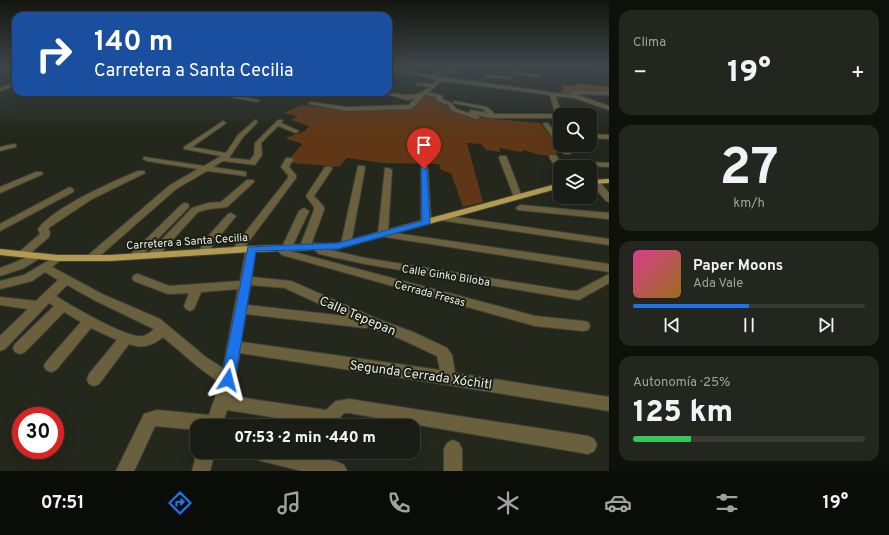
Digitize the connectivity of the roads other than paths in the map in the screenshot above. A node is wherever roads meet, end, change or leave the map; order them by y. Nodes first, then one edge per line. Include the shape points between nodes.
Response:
1 (424, 89) edge
2 (544, 89) edge
3 (428, 91) junction
4 (552, 93) junction
5 (599, 93) junction
6 (609, 93) edge
7 (392, 95) dead end
8 (233, 96) edge
9 (574, 96) junction
10 (257, 100) dead end
11 (609, 100) edge
12 (456, 102) dead end
13 (311, 104) dead end
14 (556, 108) edge
15 (609, 108) edge
16 (471, 112) dead end
17 (493, 116) junction
18 (553, 116) edge
19 (478, 117) dead end
20 (256, 122) dead end
21 (223, 123) dead end
22 (546, 124) dead end
23 (296, 131) dead end
24 (553, 134) edge
25 (597, 136) edge
26 (609, 137) edge
27 (14, 146) dead end
28 (0, 149) edge
29 (225, 157) junction
30 (553, 157) dead end
31 (503, 158) dead end
32 (147, 159) dead end
33 (289, 160) dead end
34 (555, 160) edge
35 (597, 164) edge
36 (609, 165) edge
37 (207, 168) junction
38 (361, 168) dead end
39 (328, 169) dead end
40 (424, 169) dead end
41 (388, 170) dead end
42 (141, 173) dead end
43 (39, 174) dead end
44 (243, 174) dead end
45 (609, 181) edge
46 (250, 182) dead end
47 (597, 182) edge
48 (553, 187) edge
49 (597, 187) edge
50 (0, 190) edge
51 (70, 190) dead end
52 (518, 197) junction
53 (609, 199) edge
54 (185, 206) dead end
55 (521, 208) dead end
56 (304, 211) dead end
57 (231, 216) dead end
58 (609, 216) edge
59 (442, 218) junction
60 (426, 222) junction
61 (0, 228) edge
62 (383, 234) junction
63 (609, 242) edge
64 (346, 244) junction
65 (310, 246) junction
66 (284, 247) junction
67 (252, 249) junction
68 (237, 250) junction
69 (0, 252) edge
70 (204, 252) junction
71 (23, 254) junction
72 (36, 256) junction
73 (152, 256) junction
74 (134, 257) junction
75 (58, 258) junction
76 (90, 258) junction
77 (44, 267) junction
78 (609, 268) edge
79 (0, 272) edge
80 (138, 278) dead end
81 (609, 278) edge
82 (66, 279) junction
83 (246, 282) junction
84 (0, 285) edge
85 (196, 289) junction
86 (48, 297) junction
87 (2, 301) dead end
88 (38, 306) junction
89 (62, 306) junction
90 (190, 306) dead end
91 (241, 309) junction
92 (89, 321) junction
93 (375, 324) junction
94 (583, 326) dead end
95 (163, 329) junction
96 (126, 338) junction
97 (2, 341) edge
98 (234, 347) junction
99 (20, 348) dead end
100 (51, 366) dead end
101 (448, 378) junction
102 (94, 380) dead end
103 (228, 380) junction
104 (222, 402) junction
105 (609, 404) edge
106 (217, 419) edge
107 (190, 422) edge
108 (588, 444) dead end
109 (453, 449) dead end
110 (204, 459) edge
111 (280, 459) edge
112 (301, 466) edge
113 (125, 471) edge
114 (200, 471) edge
115 (338, 471) edge
116 (453, 471) edge

1 - 3 street
2 - 4 street
3 - 7 street via 408,98
3 - 13 street via 414,100 412,107 407,108 347,109
3 - 19 street via 441,97 438,99 450,104 454,110
4 - 9 street
4 - 14 street
5 - 6 street
5 - 9 street via 574,92
5 - 11 street
8 - 10 street
9 - 15 street
12 - 17 street via 485,108
16 - 17 street
17 - 18 street
20 - 29 street via 240,136
21 - 29 street via 186,148
22 - 24 street
23 - 29 street via 279,122 258,143 258,155 252,163
25 - 26 street
27 - 28 street
29 - 37 street
30 - 34 street
31 - 52 street
32 - 37 street
33 - 68 street via 285,167 292,178
35 - 36 street
37 - 44 street
37 - 76 street via 173,187
38 - 64 street
39 - 65 street via 310,196 319,207
40 - 60 street
41 - 62 street
42 - 71 street via 104,188 63,213 45,226 45,235
43 - 50 street
45 - 47 main road
46 - 73 street via 224,205 195,210
48 - 52 main road, Carretera a Santa Cecilia
49 - 53 street
51 - 61 street
52 - 59 main road, Carretera a Santa Cecilia
54 - 74 street
55 - 58 street
56 - 66 street
57 - 70 street
59 - 60 main road, Carretera a Santa Cecilia
59 - 63 street
60 - 62 main road, Carretera a Santa Cecilia
62 - 64 main road, Carretera a Santa Cecilia
62 - 78 street
64 - 65 main road, Carretera a Santa Cecilia
65 - 66 main road, Carretera a Santa Cecilia
65 - 81 street, Calle Ginko Biloba via 323,252 366,261 579,296
66 - 67 main road, Carretera a Santa Cecilia
66 - 94 street, Cerrada Fresas via 286,253 535,321
67 - 68 main road, Carretera a Santa Cecilia
67 - 83 street
68 - 70 main road, Carretera a Santa Cecilia
69 - 71 main road, Carretera a Santa Cecilia
70 - 73 main road, Carretera a Santa Cecilia
71 - 72 main road, Carretera a Santa Cecilia
72 - 75 main road, Carretera a Santa Cecilia
72 - 79 street
73 - 74 main road, Carretera a Santa Cecilia
74 - 76 main road, Carretera a Santa Cecilia
75 - 76 main road, Carretera a Santa Cecilia
75 - 77 street
77 - 82 street
77 - 84 street via 28,278
80 - 85 street, Calle Tepepan via 168,290
82 - 86 street
82 - 95 street
83 - 85 street, Calle Tepepan
83 - 91 street
83 - 93 street, Calle Tepepan via 287,284
85 - 90 street
86 - 88 street
86 - 89 street
87 - 88 street
88 - 97 street
89 - 92 street
89 - 99 street
91 - 93 street
91 - 98 street
92 - 96 street
92 - 100 street
93 - 101 street, Calle Tepepan via 442,352 445,355
95 - 96 street via 142,342
95 - 103 street
96 - 102 street
98 - 101 street, Segunda Cerrada Xóchitl
98 - 103 street
101 - 105 street, Segunda Cerrada Xóchitl
103 - 104 street
104 - 106 street
104 - 108 street via 328,418 343,405
107 - 113 street via 157,418 150,420
109 - 116 street
110 - 114 street
111 - 112 street
112 - 115 street

